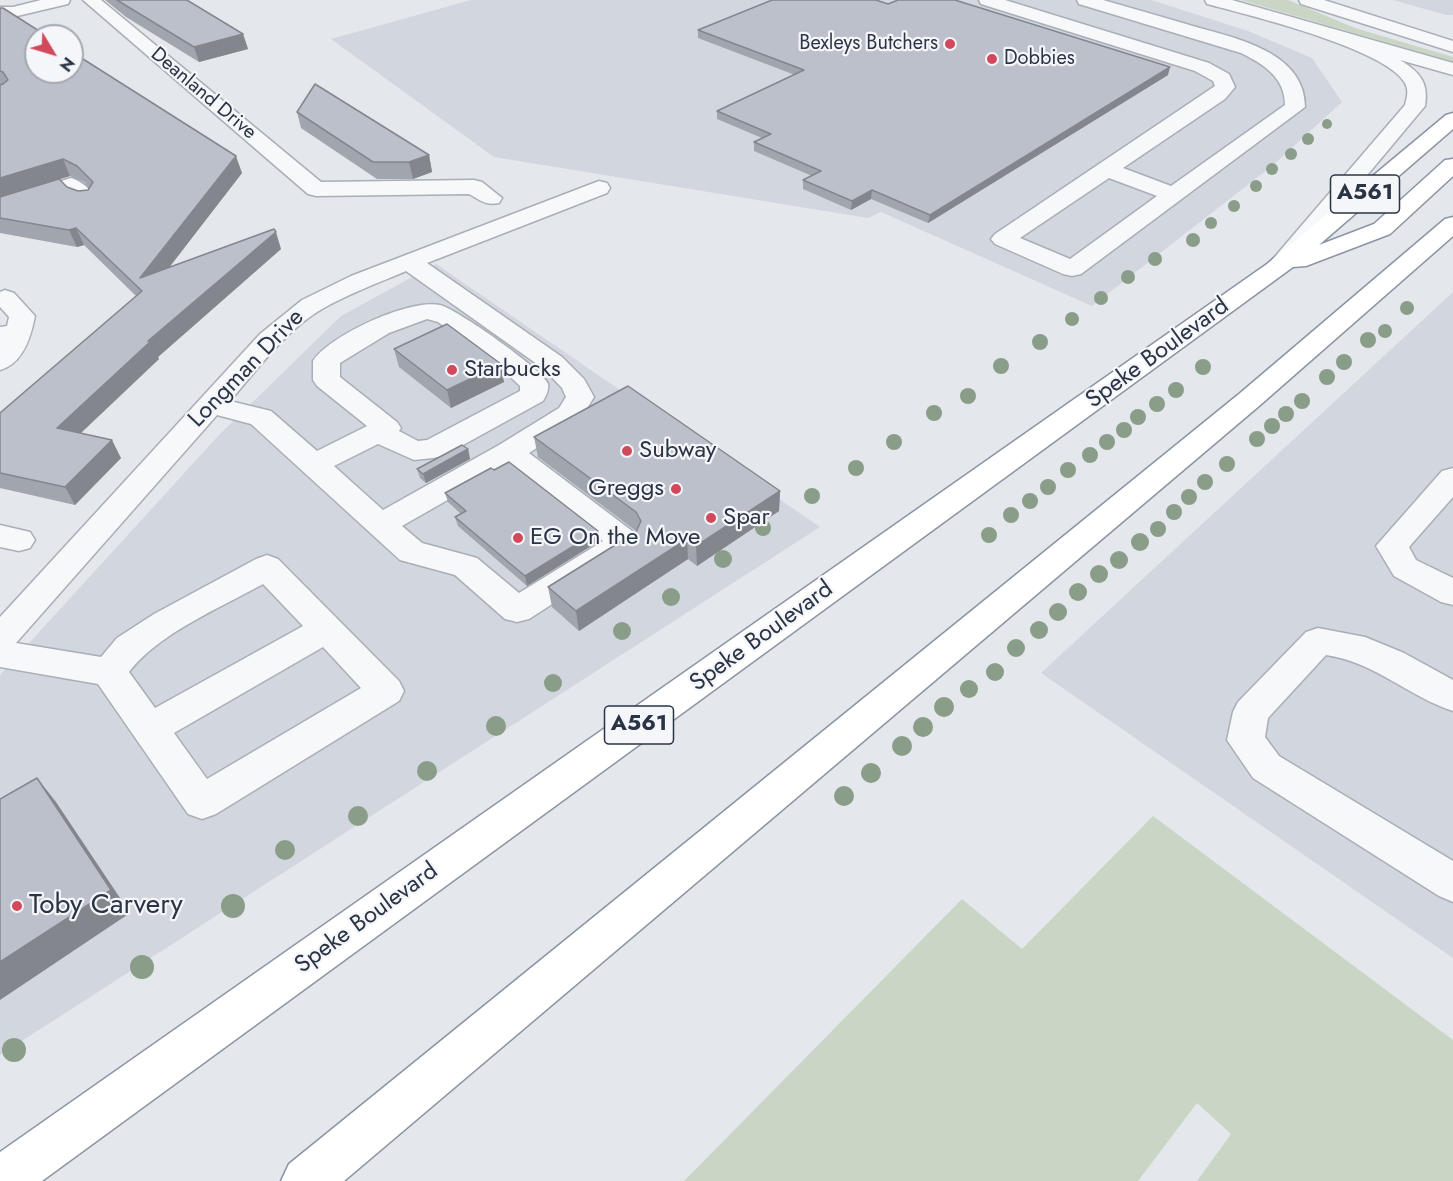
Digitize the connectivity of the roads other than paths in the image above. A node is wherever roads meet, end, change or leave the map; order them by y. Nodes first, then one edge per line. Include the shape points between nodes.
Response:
1 (62, 0) edge
2 (91, 0) edge
3 (987, 0) edge
4 (1085, 0) edge
5 (1213, 0) edge
6 (1307, 0) edge
7 (1316, 0) edge
8 (1023, 4) edge
9 (0, 12) edge
10 (1442, 26) dead end
11 (1323, 33) junction
12 (1453, 47) edge
13 (1453, 69) edge
14 (1453, 118) edge
15 (1453, 165) edge
16 (1107, 170) junction
17 (599, 188) dead end
18 (1174, 195) junction
19 (491, 198) dead end
20 (87, 200) edge
21 (0, 207) edge
22 (1453, 224) edge
23 (409, 262) junction
24 (1276, 269) junction
25 (5, 298) dead end
26 (9, 334) edge
27 (0, 362) edge
28 (210, 405) junction
29 (378, 432) junction
30 (509, 452) junction
31 (314, 465) junction
32 (1453, 478) edge
33 (380, 525) junction
34 (1453, 593) edge
35 (326, 629) junction
36 (0, 639) edge
37 (0, 654) edge
38 (109, 672) junction
39 (1453, 697) edge
40 (149, 729) junction
41 (1453, 883) edge
42 (1, 1181) edge
43 (306, 1181) edge

1 - 9 street
2 - 19 street, Deanland Drive via 316,189 474,187
3 - 8 street
4 - 18 street via 1252,52 1279,68 1290,82 1296,96 1295,107
5 - 11 street
6 - 12 street
7 - 10 street
8 - 16 street via 1202,67 1222,78 1225,87 1218,95
11 - 13 street
11 - 24 street via 1400,67 1418,85 1420,96
14 - 24 highway, Speke Boulevard / A561
15 - 24 highway via 1382,229
16 - 18 street
16 - 18 street via 1003,239 1072,269
17 - 23 street, Longman Drive
20 - 21 street via 71,184
22 - 43 highway via 1239,408
23 - 28 street, Longman Drive via 311,305 268,340
23 - 30 street via 553,363 577,391 580,397 570,414
24 - 42 highway, Speke Boulevard / A561
25 - 26 street via 22,316
26 - 27 street via 11,350
28 - 31 street via 261,417
28 - 36 street, Longman Drive
29 - 29 street via 387,428 327,380 326,361 393,321 420,312 438,312 519,368 534,384 533,395 433,449 414,451
29 - 31 street
30 - 33 street
30 - 33 street via 625,542 517,610 466,566 411,552
31 - 33 street
32 - 34 street via 1392,546 1405,568
35 - 38 street via 267,567 129,647
35 - 40 street
35 - 40 street via 386,691 201,802
37 - 38 street
38 - 40 street
39 - 41 street via 1353,646 1318,641 1251,712 1246,740 1266,766

